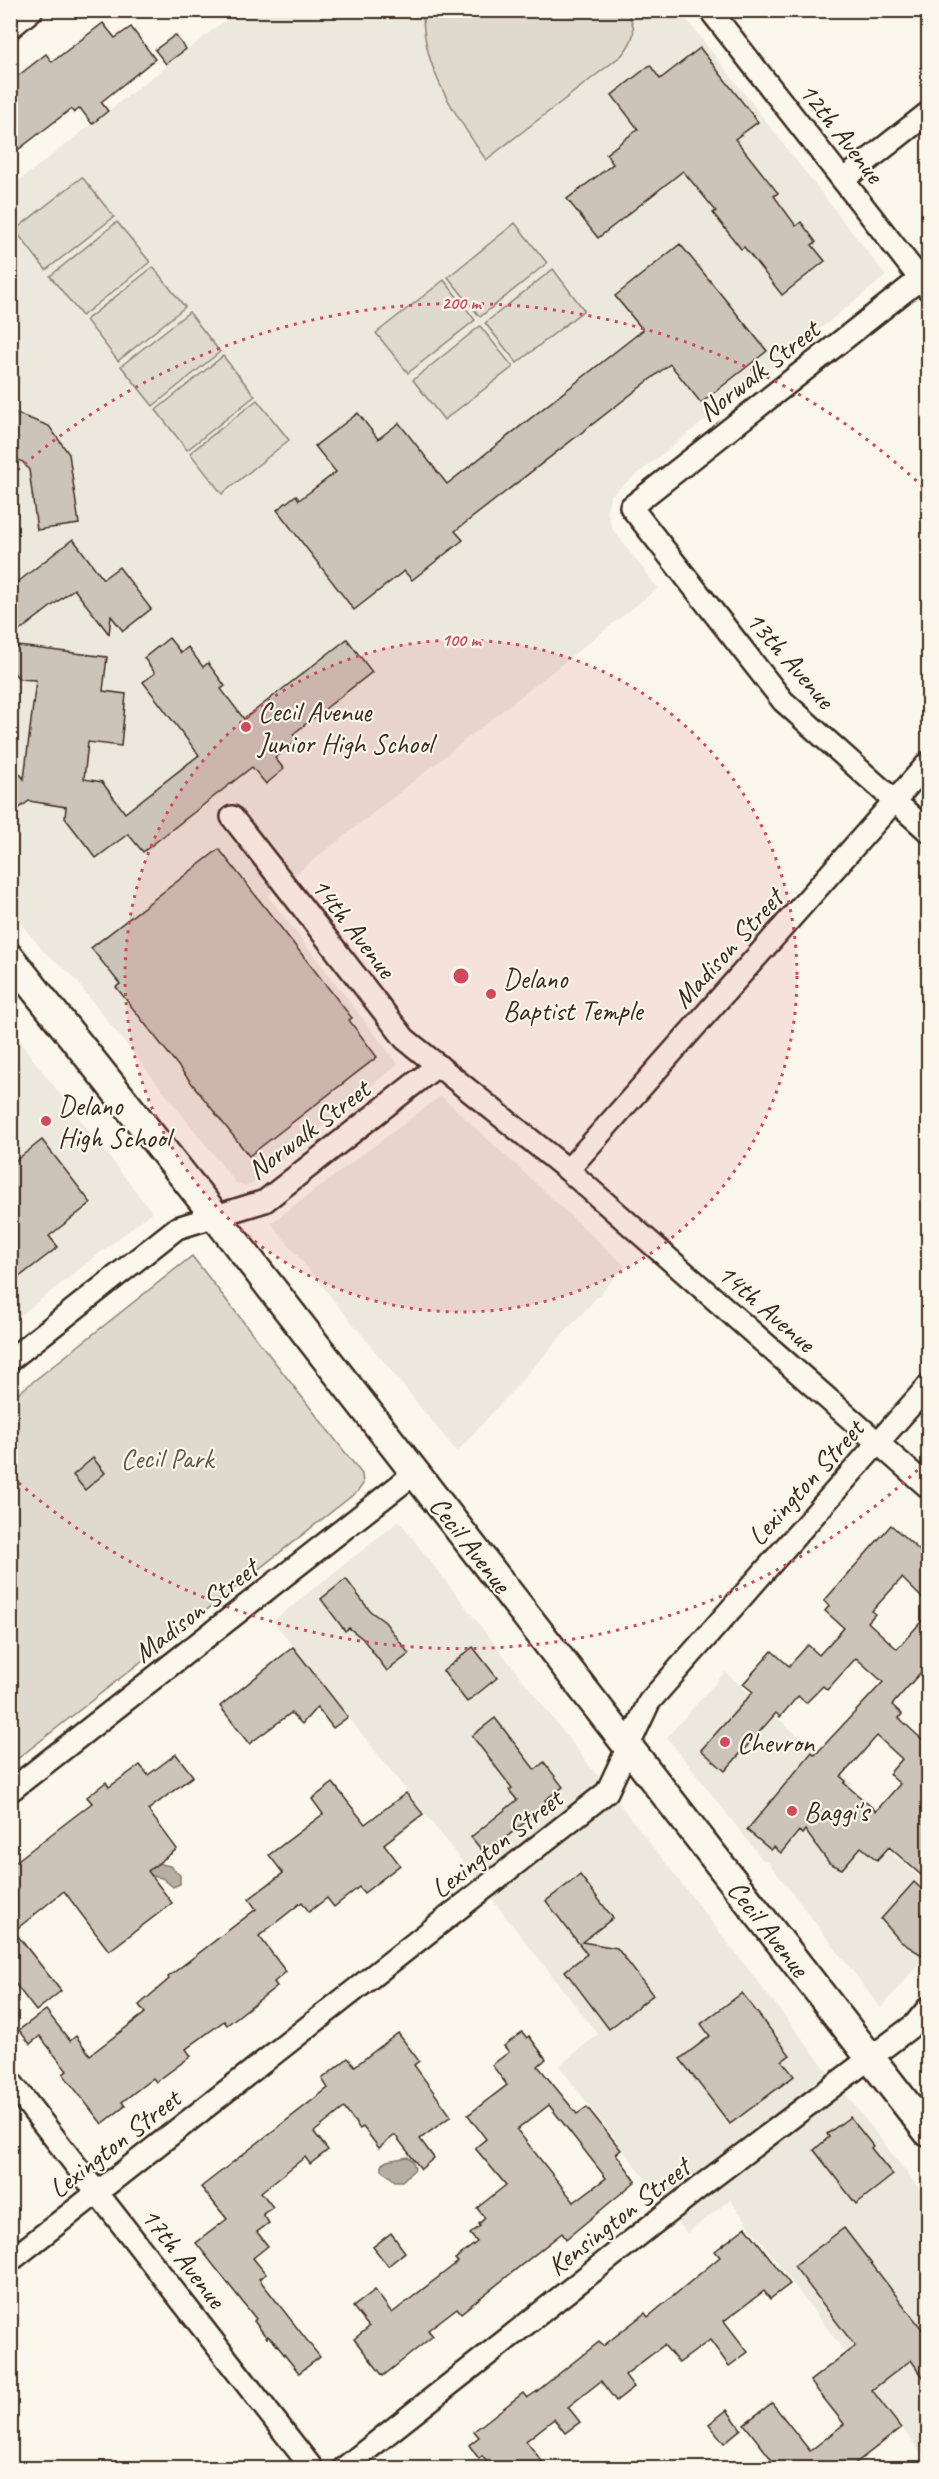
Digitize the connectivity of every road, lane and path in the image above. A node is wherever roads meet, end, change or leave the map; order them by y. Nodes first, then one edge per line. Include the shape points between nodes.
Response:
1 (710, 10) edge
2 (30, 11) edge
3 (10, 28) edge
4 (928, 113) edge
5 (843, 180) junction
6 (924, 284) edge
7 (631, 507) joint
8 (928, 763) edge
9 (895, 801) junction
10 (232, 817) dead end
11 (928, 831) edge
12 (10, 958) edge
13 (438, 1065) junction
14 (568, 1170) junction
15 (216, 1217) junction
16 (10, 1360) edge
17 (928, 1386) edge
18 (879, 1442) junction
19 (415, 1473) junction
20 (928, 1487) edge
21 (629, 1748) junction
22 (10, 1791) edge
23 (928, 2008) edge
24 (870, 2058) junction
25 (10, 2081) edge
26 (928, 2132) edge
27 (98, 2193) junction
28 (10, 2261) edge
29 (312, 2469) edge
30 (344, 2469) edge

1 - 5 street, 12th Avenue
2 - 3 street
4 - 5 street
5 - 6 street, 12th Avenue
6 - 7 street, Norwalk Street
7 - 9 street, 13th Avenue via 783,701
8 - 9 street, Madison Street
9 - 11 street, 13th Avenue
9 - 14 street, Madison Street
10 - 13 street, 14th Avenue via 405,1039
12 - 15 main road, Cecil Avenue
13 - 14 street
13 - 15 street, Norwalk Street via 265,1201
14 - 18 street, 14th Avenue
15 - 16 street, Norwalk Street via 177,1228
15 - 19 main road, Cecil Avenue
17 - 18 street, Lexington Street
18 - 20 street, 14th Avenue
18 - 21 street, Lexington Street via 649,1702
19 - 21 main road, Cecil Avenue
19 - 22 street, Madison Street
21 - 24 main road, Cecil Avenue
21 - 27 street, Lexington Street via 607,1792
23 - 24 street, Kensington Street via 915,2024
24 - 26 main road, Cecil Avenue
24 - 30 street, Kensington Street
25 - 27 street, 17th Avenue
27 - 28 street, Lexington Street
27 - 29 street, 17th Avenue

